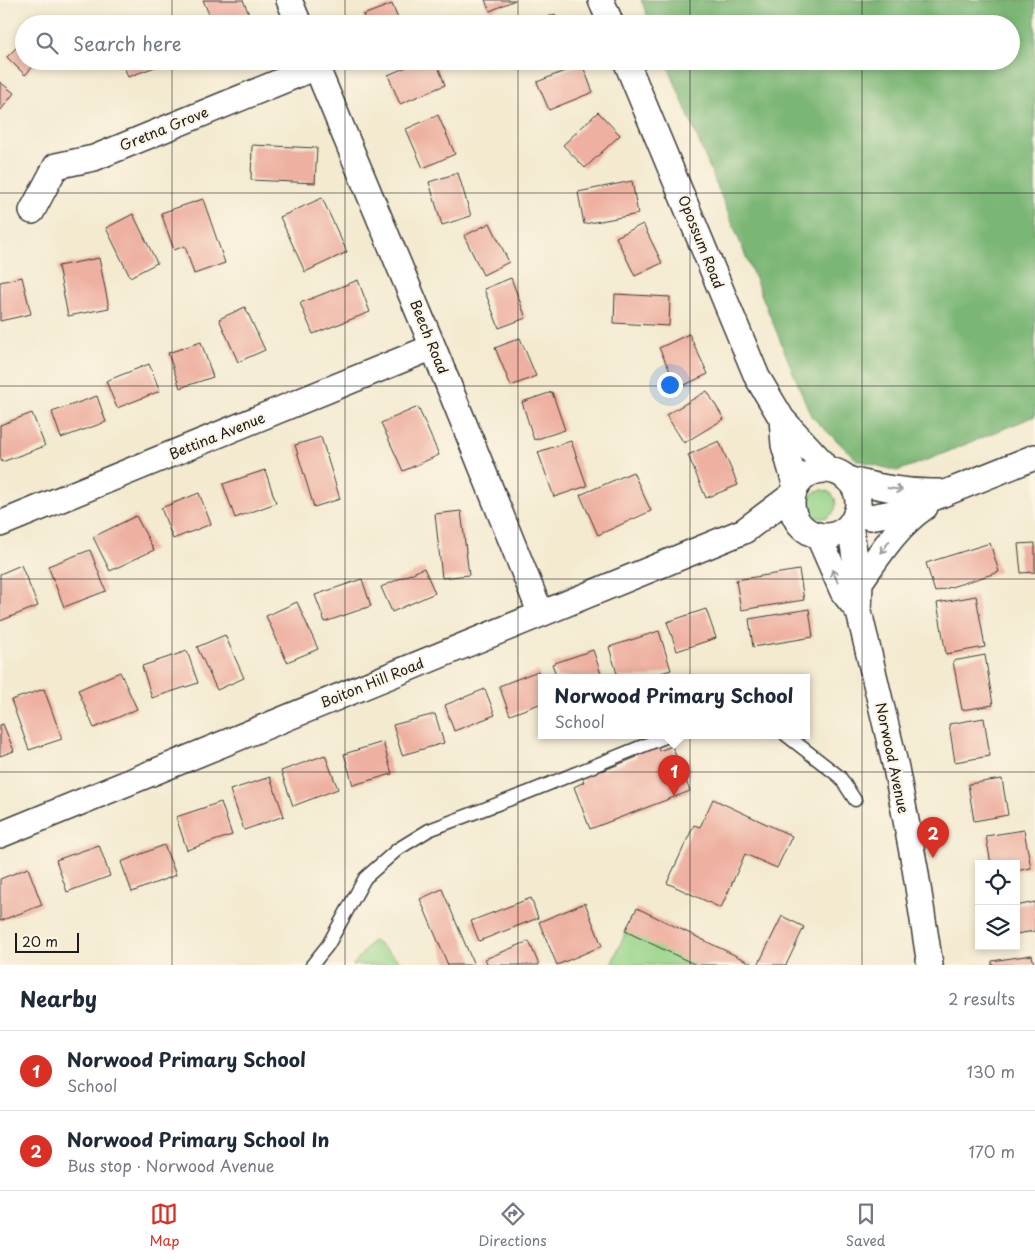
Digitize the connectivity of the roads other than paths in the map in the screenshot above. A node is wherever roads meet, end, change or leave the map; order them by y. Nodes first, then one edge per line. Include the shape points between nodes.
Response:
1 (289, 0) edge
2 (601, 0) edge
3 (295, 15) edge
4 (607, 15) edge
5 (301, 70) edge
6 (318, 70) edge
7 (630, 70) edge
8 (32, 211) dead end
9 (433, 347) junction
10 (782, 419) junction
11 (1035, 457) edge
12 (837, 475) junction
13 (794, 491) junction
14 (948, 492) junction
15 (853, 519) junction
16 (0, 524) edge
17 (744, 531) junction
18 (810, 531) junction
19 (860, 582) junction
20 (859, 612) junction
21 (541, 614) junction
22 (660, 739) edge
23 (791, 739) edge
24 (855, 800) dead end
25 (0, 836) edge
26 (312, 965) edge
27 (930, 965) edge

1 - 3 street
2 - 4 street
5 - 8 street, Gretna Grove via 94,158 56,166
6 - 9 street, Beech Road
7 - 10 street, Opossum Road via 757,377
9 - 16 street, Bettina Avenue
9 - 21 street, Beech Road
10 - 12 street, Opossum Road
10 - 13 street, Opossum Road
11 - 14 street
12 - 13 street via 818,471 809,474
12 -> 14 street via 881,487
12 - 15 street via 853,486 858,504
13 - 17 street, Boiton Hill Road
13 - 18 street via 792,504 796,520
14 - 15 street via 898,512
14 -> 19 street via 914,514 887,543
15 - 18 street via 835,534 827,536
15 - 19 street, Norwood Avenue
17 - 18 street, Boiton Hill Road
17 - 21 street, Boiton Hill Road
20 -> 18 street, Norwood Avenue via 842,592
19 - 20 street, Norwood Avenue
20 - 27 street, Norwood Avenue via 896,768
21 - 25 street, Boiton Hill Road
22 - 26 lane via 428,830 398,849 365,878 328,945
23 - 24 lane via 840,777

